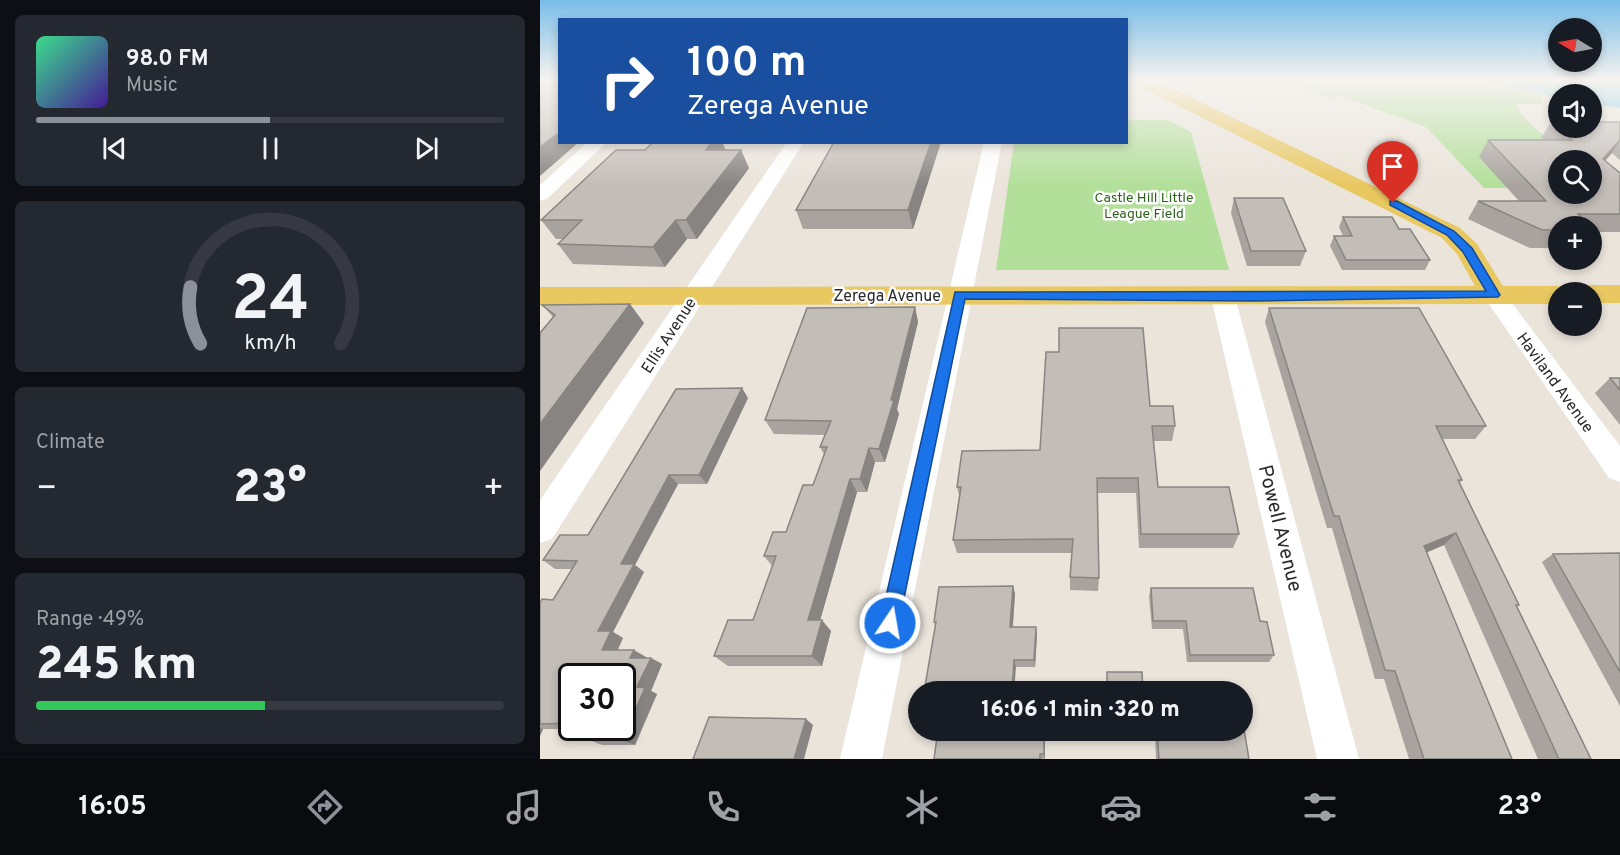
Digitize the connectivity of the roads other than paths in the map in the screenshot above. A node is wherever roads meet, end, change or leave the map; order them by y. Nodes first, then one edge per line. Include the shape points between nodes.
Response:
1 (1213, 115) edge
2 (597, 144) edge
3 (795, 144) edge
4 (993, 144) edge
5 (540, 195) edge
6 (1602, 294) edge
7 (1620, 294) edge
8 (694, 295) junction
9 (960, 295) junction
10 (1494, 295) junction
11 (1548, 295) edge
12 (540, 296) edge
13 (1223, 297) junction
14 (1620, 469) edge
15 (540, 528) edge
16 (861, 759) edge
17 (1338, 759) edge

1 - 10 main road via 1451,233 1468,250
2 - 5 street
3 - 8 street, Ellis Avenue
4 - 9 street
6 - 7 main road
8 - 9 main road, Zerega Avenue
8 - 12 main road, Zerega Avenue
8 - 15 street, Ellis Avenue
9 - 13 main road, Zerega Avenue
9 - 16 street
10 - 11 main road, Zerega Avenue
10 - 13 main road, Zerega Avenue
10 - 14 street, Haviland Avenue
13 - 17 street, Powell Avenue

